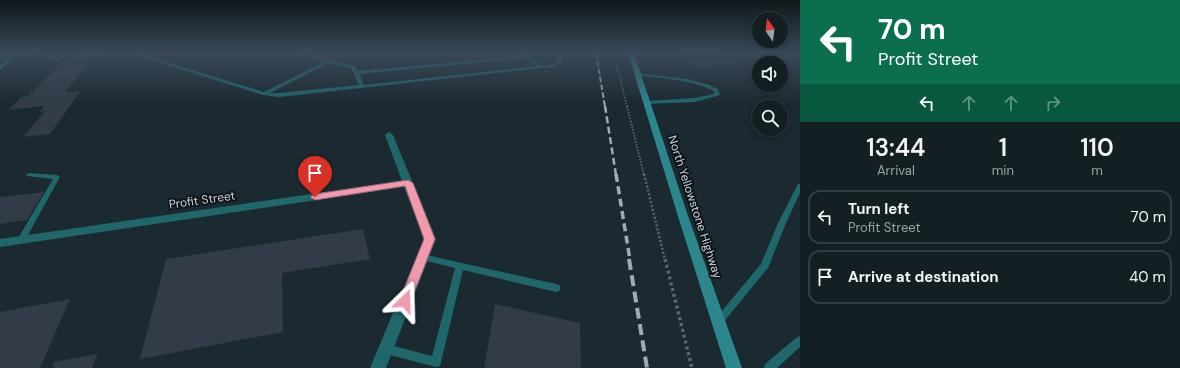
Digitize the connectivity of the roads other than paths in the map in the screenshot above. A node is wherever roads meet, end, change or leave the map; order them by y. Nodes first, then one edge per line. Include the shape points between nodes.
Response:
1 (187, 70) edge
2 (312, 70) edge
3 (354, 70) edge
4 (383, 70) edge
5 (519, 70) edge
6 (637, 70) edge
7 (356, 73) junction
8 (638, 74) junction
9 (362, 86) junction
10 (264, 94) junction
11 (647, 103) junction
12 (389, 135) dead end
13 (29, 175) dead end
14 (408, 183) junction
15 (800, 186) edge
16 (21, 240) junction
17 (0, 243) edge
18 (422, 257) junction
19 (460, 266) junction
20 (556, 288) dead end
21 (718, 321) junction
22 (800, 341) edge
23 (386, 349) junction
24 (378, 368) edge
25 (734, 368) edge
26 (769, 368) edge

1 - 10 lane
2 - 10 lane
3 - 7 lane
4 - 7 lane
5 - 9 lane
6 - 8 main road, North Yellowstone Highway
7 - 9 lane
8 - 11 main road, North Yellowstone Highway
8 - 11 lane via 707,85 716,90 717,95 695,100
9 - 10 lane via 279,95
11 - 21 main road, North Yellowstone Highway
12 - 14 street
13 - 16 lane via 57,177
14 - 16 street, Profit Street
14 - 18 street via 430,239
15 - 21 lane via 765,266
16 - 17 street, Profit Street
18 - 19 lane
18 - 23 street
19 - 20 lane
19 - 23 lane via 436,362
21 - 25 main road, North Yellowstone Highway
22 - 26 lane
23 - 24 street

